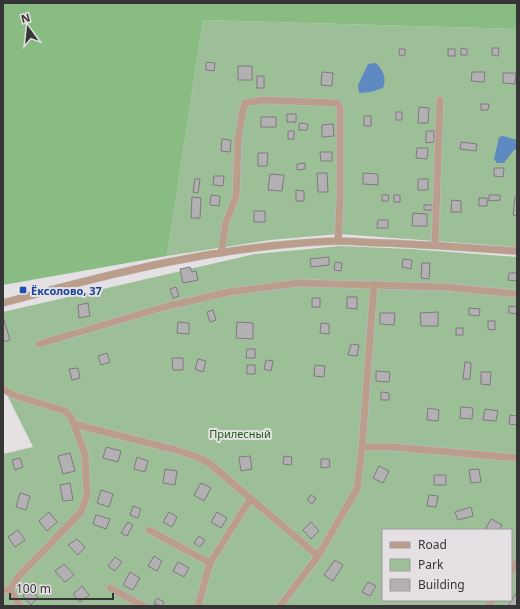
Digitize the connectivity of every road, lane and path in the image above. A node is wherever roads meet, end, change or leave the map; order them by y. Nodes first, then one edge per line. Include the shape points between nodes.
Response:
1 (440, 100) dead end
2 (338, 241) junction
3 (435, 245) junction
4 (517, 251) edge
5 (221, 253) junction
6 (374, 284) junction
7 (517, 294) edge
8 (3, 303) edge
9 (38, 344) dead end
10 (3, 389) edge
11 (74, 424) junction
12 (362, 447) junction
13 (517, 458) edge
14 (251, 498) junction
15 (149, 530) dead end
16 (318, 556) junction
17 (210, 563) junction
18 (110, 588) dead end
19 (6, 590) edge
20 (20, 606) edge
21 (144, 606) edge
22 (198, 606) edge
23 (280, 606) edge

1 - 3 street
2 - 3 street
2 - 5 street
2 - 5 street via 340,107 337,103 263,100 245,103 236,197 226,222
3 - 4 street
5 - 8 street via 119,274
6 - 7 street
6 - 9 street via 298,283 229,292 164,307
6 - 12 street
10 - 11 street via 16,396 65,411
11 - 14 street via 195,456 209,463
11 - 19 street via 85,454 87,495 81,512
12 - 13 street
12 - 16 street via 357,489
14 - 16 street
14 - 17 street
15 - 17 street
16 - 23 street
17 - 22 street
18 - 21 street
19 - 20 street

